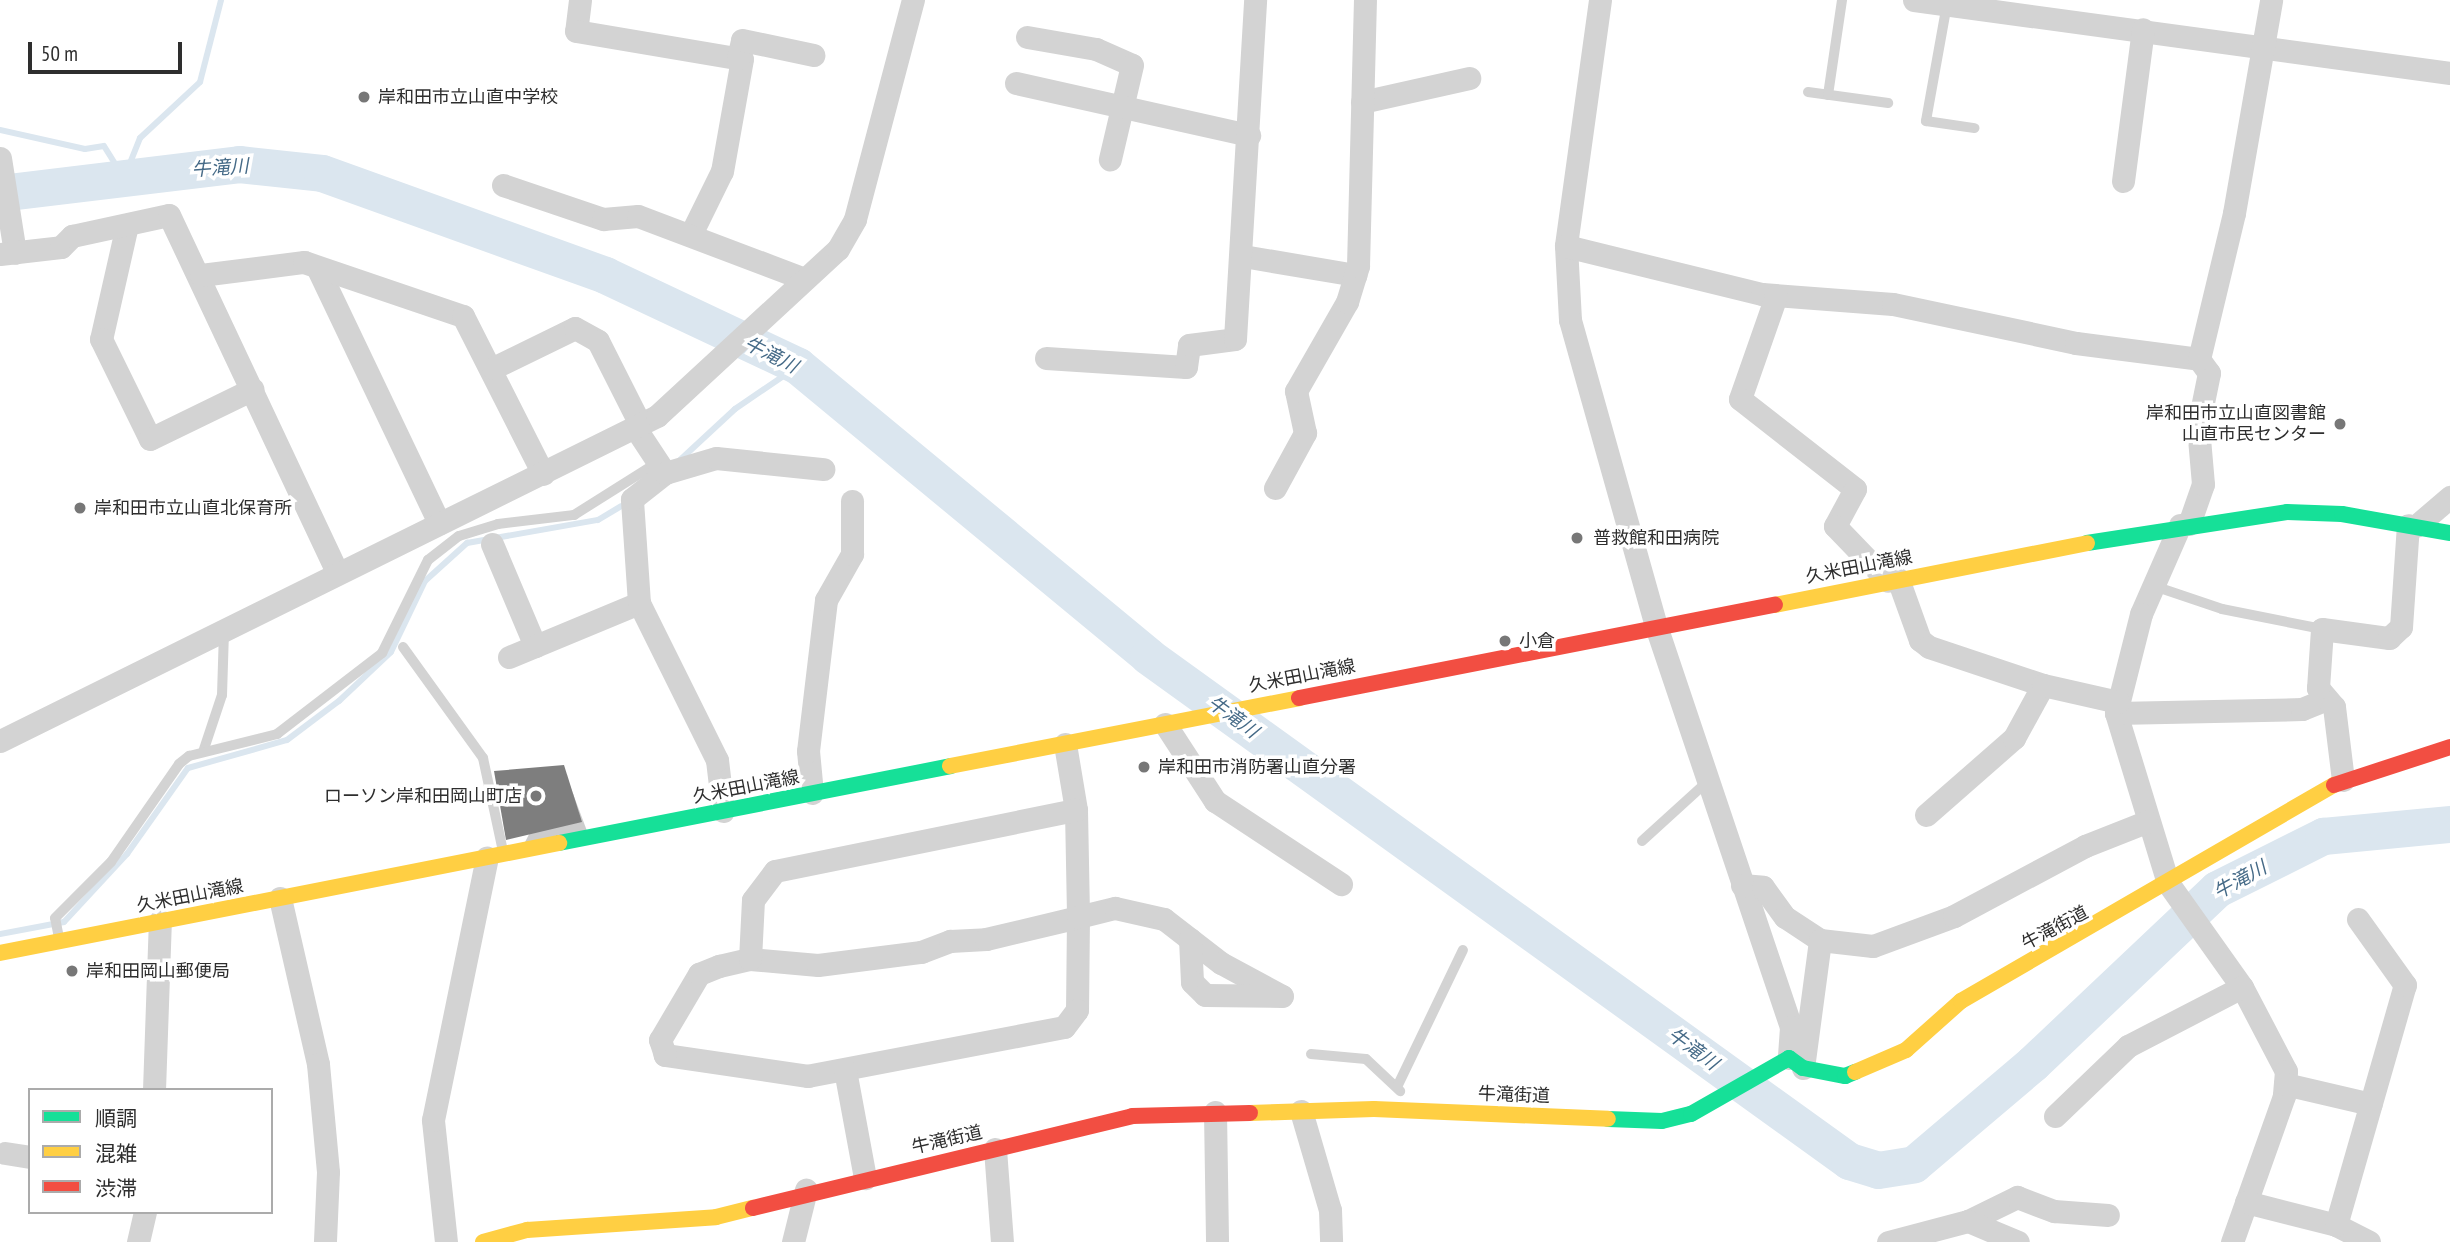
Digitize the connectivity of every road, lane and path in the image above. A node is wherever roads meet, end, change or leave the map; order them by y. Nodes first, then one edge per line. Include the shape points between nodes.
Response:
1 (580, 0) edge
2 (912, 0) edge
3 (1255, 0) edge
4 (1352, 0) edge
5 (1362, 0) edge
6 (1600, 0) edge
7 (1842, 0) edge
8 (1914, 0) edge
9 (2271, 0) edge
10 (1947, 4) junction
11 (2143, 29) junction
12 (1027, 37) dead end
13 (2265, 47) junction
14 (813, 55) dead end
15 (738, 58) junction
16 (2450, 73) edge
17 (1469, 78) dead end
18 (1016, 83) dead end
19 (1808, 92) dead end
20 (1828, 95) junction
21 (1362, 102) junction
22 (1888, 103) dead end
23 (1122, 107) junction
24 (1974, 128) dead end
25 (1250, 135) junction
26 (1110, 159) dead end
27 (1, 161) edge
28 (2123, 181) dead end
29 (503, 185) dead end
30 (127, 225) junction
31 (691, 234) junction
32 (1566, 246) junction
33 (7, 253) edge
34 (1243, 256) junction
35 (317, 267) junction
36 (201, 275) junction
37 (1355, 275) junction
38 (805, 279) junction
39 (1776, 296) junction
40 (1046, 358) dead end
41 (2199, 359) junction
42 (493, 368) junction
43 (253, 389) junction
44 (639, 428) junction
45 (661, 468) junction
46 (822, 469) dead end
47 (543, 474) junction
48 (1275, 488) dead end
49 (2450, 498) edge
50 (852, 501) dead end
51 (439, 523) junction
52 (2185, 524) junction
53 (2412, 525) junction
54 (2450, 533) edge
55 (492, 544) dead end
56 (337, 572) junction
57 (1893, 580) junction
58 (2154, 586) junction
59 (639, 603) junction
60 (1656, 626) junction
61 (2322, 629) junction
62 (224, 630) junction
63 (535, 646) junction
64 (403, 647) dead end
65 (509, 657) dead end
66 (2043, 685) junction
67 (2324, 700) junction
68 (2117, 707) junction
69 (1169, 723) junction
70 (0, 741) edge
71 (1065, 744) junction
72 (2450, 747) edge
73 (203, 752) junction
74 (2343, 780) junction
75 (1708, 781) junction
76 (812, 793) junction
77 (1076, 810) junction
78 (723, 811) junction
79 (1926, 815) dead end
80 (2146, 822) junction
81 (1642, 841) dead end
82 (495, 856) junction
83 (1342, 884) dead end
84 (1742, 885) junction
85 (2170, 887) junction
86 (280, 898) junction
87 (1078, 917) junction
88 (2358, 919) dead end
89 (160, 921) junction
90 (57, 929) junction
91 (1190, 939) dead end
92 (1821, 940) junction
93 (1463, 950) dead end
94 (0, 953) edge
95 (750, 959) junction
96 (2242, 987) junction
97 (1311, 1054) dead end
98 (1791, 1063) junction
99 (845, 1070) junction
100 (2285, 1084) junction
101 (1397, 1087) junction
102 (154, 1088) edge
103 (2371, 1104) junction
104 (1301, 1111) junction
105 (1418, 1111) junction
106 (1214, 1112) junction
107 (2054, 1116) dead end
108 (995, 1149) junction
109 (5, 1153) dead end
110 (28, 1157) edge
111 (865, 1178) junction
112 (806, 1190) junction
113 (2246, 1202) junction
114 (145, 1214) edge
115 (2108, 1215) dead end
116 (1969, 1221) junction
117 (2336, 1225) junction
118 (1990, 1238) edge
119 (138, 1242) edge
120 (325, 1242) edge
121 (446, 1242) edge
122 (483, 1242) edge
123 (793, 1242) edge
124 (1002, 1242) edge
125 (1217, 1242) edge
126 (1331, 1242) edge
127 (1888, 1242) edge
128 (2018, 1242) edge
129 (2232, 1242) edge
130 (2369, 1242) edge

1 - 15 street via 576,31
2 - 38 street via 855,219 838,249
3 - 25 street
4 - 5 street
5 - 21 street
6 - 32 street
7 - 20 lane
8 - 10 street
9 - 13 street
10 - 11 street
10 - 24 lane via 1926,121
11 - 13 street
11 - 28 street
12 - 23 street via 1096,50 1132,65
13 - 16 street
13 - 41 street
14 - 15 street via 742,40
15 - 31 street via 722,171
17 - 21 street
18 - 23 street
19 - 20 lane
20 - 22 lane
21 - 37 street via 1356,198 1362,240
23 - 25 street
23 - 26 street
25 - 34 street
27 - 33 street
29 - 31 street via 603,219 638,216
30 - 33 street via 72,236 61,247
30 - 36 street via 169,215
30 - 43 street via 100,339 150,439
31 - 38 street
32 - 39 street
32 - 60 street via 1570,320
34 - 37 street
34 - 40 street via 1236,339 1189,345 1186,367
35 - 36 street via 304,262
35 - 42 street via 463,316
35 - 51 street
36 - 43 street
37 - 48 street via 1296,391 1305,433
38 - 44 street
39 - 41 street via 1893,304 2076,344
39 - 57 street via 1740,399 1855,489 1835,526
41 - 52 street via 2209,373 2198,427 2203,484
42 - 44 street via 575,328 598,341
42 - 47 street
43 - 56 street
44 - 45 street
44 - 47 street
45 - 46 street via 716,458
45 - 59 street via 632,499
45 - 73 lane via 575,515 498,524 459,536 428,560 382,653 278,734
47 - 51 street
49 - 53 street
50 - 76 street via 852,554 826,600 808,751
51 - 56 street
52 - 53 street, 久米田山滝線 via 2287,512
52 - 57 street, 久米田山滝線
52 - 58 street
53 - 54 street, 久米田山滝線
53 - 61 street via 2401,627 2389,638
55 - 63 street
56 - 62 street
57 - 60 street, 久米田山滝線
57 - 66 street via 1920,640 1929,647
58 - 61 lane via 2222,609
58 - 68 street
59 - 63 street
59 - 78 street via 718,760
60 - 69 street, 久米田山滝線
60 - 75 street
61 - 67 street via 2318,688
62 - 70 street
62 - 73 lane via 222,695
63 - 65 street
64 - 82 lane via 483,758
66 - 68 street
66 - 79 street via 2014,738
67 - 68 street via 2302,709
67 - 74 street via 2334,707
68 - 80 street
69 - 71 street, 久米田山滝線
69 - 83 street via 1215,801
71 - 76 street, 久米田山滝線
71 - 77 street
72 - 74 street, 牛滝街道
73 - 90 lane via 179,764 111,862
74 - 85 street, 牛滝街道
75 - 81 lane
75 - 84 street
76 - 78 street, 久米田山滝線
77 - 87 street
77 - 95 street via 775,871 753,900
78 - 82 street, 久米田山滝線
80 - 85 street
80 - 92 street via 2085,846 1954,916 1873,946
82 - 86 street, 久米田山滝線
82 - 121 street via 433,1120
84 - 92 street via 1763,887 1785,917
84 - 98 street via 1791,1027
85 - 96 street
85 - 98 street, 牛滝街道 via 1961,1001 1878,1067 1845,1076
86 - 89 street, 久米田山滝線
86 - 120 street via 318,1064 328,1172
87 - 91 street via 1143,909
87 - 95 street via 908,954 818,965
87 - 99 street via 1077,1010 1064,1027
88 - 103 street via 2405,985
89 - 90 street, 久米田山滝線
89 - 102 street
90 - 94 street, 久米田山滝線
92 - 98 street
93 - 101 lane
95 - 99 street via 699,974 660,1040 664,1055 808,1076
96 - 100 street via 2273,1036
96 - 107 street via 2128,1046
97 - 101 lane via 1366,1059
98 - 105 street, 牛滝街道 via 1714,1102 1662,1121
99 - 111 street
100 - 103 street
100 - 113 street
101 - 105 lane
103 - 117 street
104 - 105 street, 牛滝街道
104 - 106 street, 牛滝街道
104 - 126 street via 1331,1210
106 - 108 street, 牛滝街道 via 1132,1116
106 - 125 street
108 - 111 street, 牛滝街道
108 - 124 street
109 - 110 street
111 - 112 street, 牛滝街道
112 - 122 street, 牛滝街道 via 779,1203 716,1217 527,1230
112 - 123 street
113 - 117 street
113 - 129 street
114 - 119 street
115 - 116 street via 2054,1211 2017,1197
116 - 118 street
116 - 127 street
117 - 130 street
118 - 128 street

